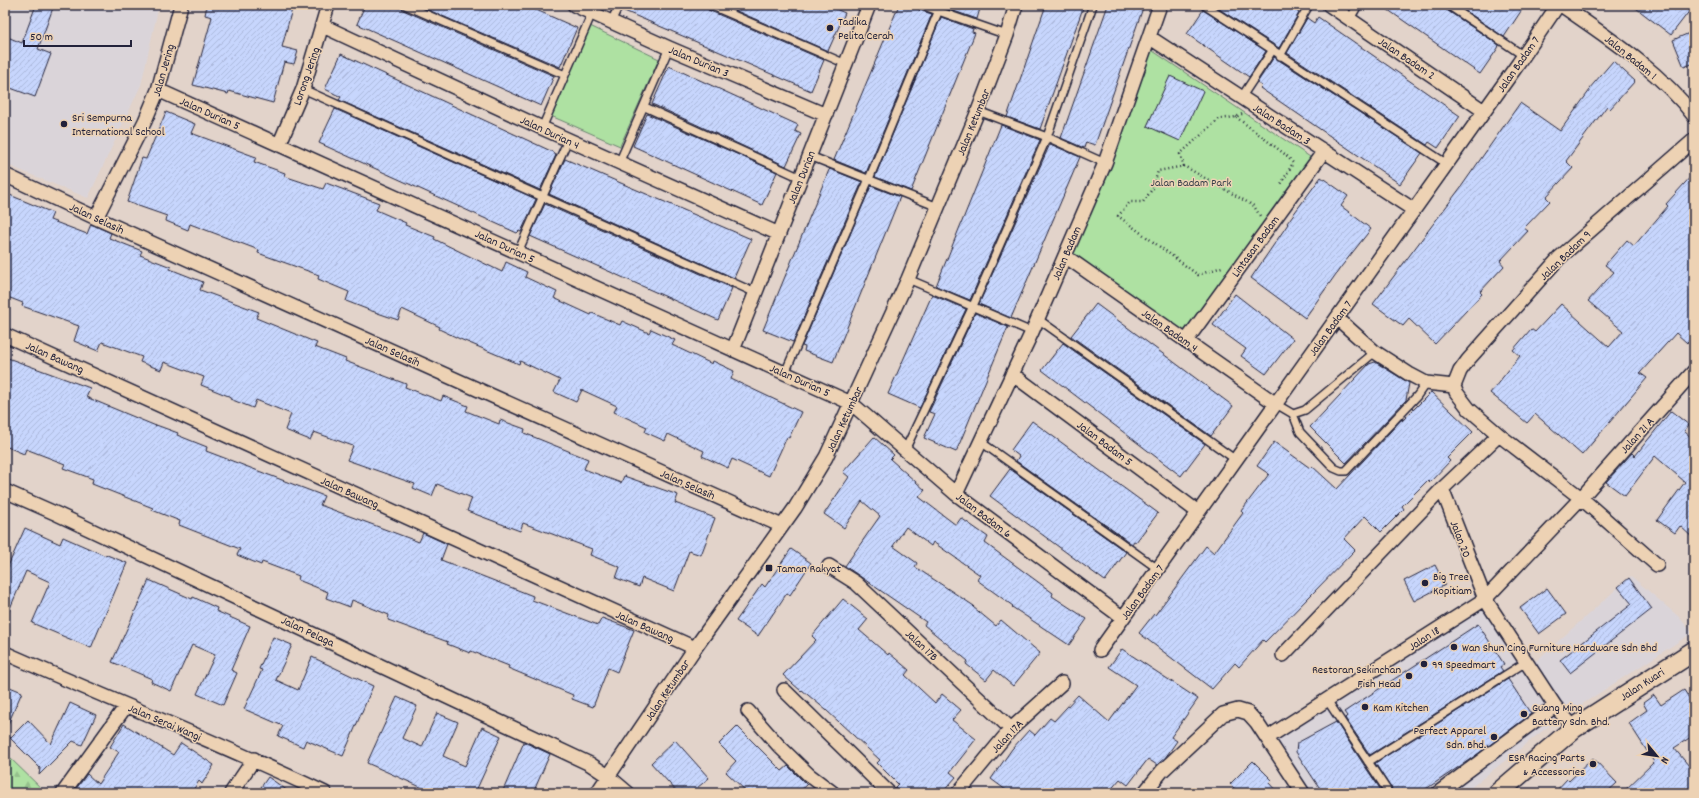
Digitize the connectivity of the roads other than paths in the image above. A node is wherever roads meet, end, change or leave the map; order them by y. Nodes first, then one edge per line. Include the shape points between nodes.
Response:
1 (181, 5) edge
2 (328, 5) edge
3 (405, 5) edge
4 (574, 5) edge
5 (619, 5) edge
6 (710, 5) edge
7 (869, 5) edge
8 (921, 5) edge
9 (1016, 5) edge
10 (1093, 5) edge
11 (1160, 5) edge
12 (1204, 5) edge
13 (1309, 5) edge
14 (1329, 5) edge
15 (1358, 5) edge
16 (1448, 5) edge
17 (1559, 5) edge
18 (940, 8) edge
19 (592, 13) junction
20 (1350, 19) junction
21 (611, 22) junction
22 (323, 26) junction
23 (1007, 35) junction
24 (1149, 37) junction
25 (669, 48) junction
26 (1272, 51) junction
27 (1280, 56) junction
28 (1524, 56) junction
29 (846, 64) junction
30 (564, 75) junction
31 (303, 89) junction
32 (158, 90) junction
33 (1241, 98) junction
34 (645, 107) junction
35 (1484, 111) junction
36 (978, 112) junction
37 (826, 115) junction
38 (1694, 116) edge
39 (542, 128) junction
40 (1046, 137) junction
41 (568, 140) junction
42 (1694, 140) edge
43 (279, 145) junction
44 (1324, 152) junction
45 (810, 156) junction
46 (619, 163) junction
47 (1105, 163) junction
48 (1447, 164) junction
49 (5, 175) edge
50 (801, 178) junction
51 (869, 179) junction
52 (542, 198) junction
53 (938, 207) junction
54 (1414, 210) junction
55 (96, 218) junction
56 (778, 234) junction
57 (518, 252) junction
58 (1065, 256) junction
59 (908, 279) junction
60 (756, 292) junction
61 (973, 306) junction
62 (1337, 318) junction
63 (1038, 319) junction
64 (1032, 332) junction
65 (5, 335) edge
66 (1186, 342) junction
67 (733, 350) junction
68 (1374, 352) junction
69 (1694, 371) edge
70 (785, 374) junction
71 (1012, 374) junction
72 (1431, 383) junction
73 (1454, 386) junction
74 (851, 403) junction
75 (1276, 404) junction
76 (1293, 414) junction
77 (1499, 435) junction
78 (980, 442) junction
79 (905, 450) junction
80 (1236, 460) junction
81 (1442, 489) junction
82 (5, 491) edge
83 (956, 494) junction
84 (1581, 498) junction
85 (1198, 512) junction
86 (782, 526) junction
87 (1657, 565) dead end
88 (829, 566) dead end
89 (1158, 569) junction
90 (1485, 599) junction
91 (1123, 618) junction
92 (695, 648) junction
93 (1100, 650) dead end
94 (1694, 651) edge
95 (5, 653) edge
96 (1283, 655) dead end
97 (1526, 662) junction
98 (1062, 683) dead end
99 (784, 690) dead end
100 (1326, 700) junction
101 (126, 706) junction
102 (1555, 706) junction
103 (748, 711) dead end
104 (1574, 728) junction
105 (1011, 729) junction
106 (1267, 738) junction
107 (254, 759) junction
108 (1368, 762) junction
109 (608, 776) junction
110 (63, 793) edge
111 (231, 793) edge
112 (325, 793) edge
113 (597, 793) edge
114 (628, 793) edge
115 (833, 793) edge
116 (889, 793) edge
117 (958, 793) edge
118 (1144, 793) edge
119 (1303, 793) edge
120 (1389, 793) edge
121 (1438, 793) edge
122 (1498, 793) edge

1 - 32 street, Jalan Jering
2 - 22 street, Lorong Jering
3 - 30 lane
4 - 19 street, Jalan Durian 3
5 - 21 lane
6 - 29 lane
7 - 29 street, Jalan Durian
8 - 18 lane
9 - 23 street, Jalan Ketumbar
10 - 40 lane
11 - 24 street, Jalan Badam
12 - 26 lane
13 - 27 lane
14 - 20 street, Jalan Badam 2
15 - 20 lane
16 - 28 lane
17 - 28 street, Jalan Badam 7
17 - 38 street, Jalan Badam 1 via 1620,45 1677,96
18 - 23 lane
18 - 51 lane
19 - 21 street, Jalan Durian 3
19 - 30 lane
20 - 35 street, Jalan Badam 2
21 - 25 street, Jalan Durian 3
22 - 31 street, Lorong Jering
22 - 39 street, Jalan Durian 4
23 - 36 street, Jalan Ketumbar
24 - 33 street, Jalan Badam 3
24 - 47 street, Jalan Badam
25 - 34 lane
25 - 37 street, Jalan Durian 3
26 - 27 lane
26 - 33 lane
27 - 48 lane
28 - 35 street, Jalan Badam 7
29 - 37 street, Jalan Durian
30 - 39 lane
31 - 43 street, Lorong Jering
31 - 52 lane
32 - 43 street, Jalan Durian 5
32 - 55 street, Jalan Jering
33 - 44 street, Jalan Badam 3
34 - 46 lane
34 - 50 lane
35 - 48 street, Jalan Badam 7
36 - 40 lane
36 - 53 street, Jalan Ketumbar
37 - 45 street, Jalan Durian
39 - 41 street, Jalan Durian 4
40 - 47 lane
40 - 61 lane
41 - 46 street, Jalan Durian 4
41 - 52 lane
42 - 73 street, Jalan Badam 9 via 1559,258 1468,360
43 - 57 street, Jalan Durian 5
44 - 54 street, Jalan Badam 3
44 - 66 street, Lintasan Badam
45 - 50 street, Jalan Durian
45 - 51 lane
46 - 56 street, Jalan Durian 4
47 - 58 street, Jalan Badam
48 - 54 street, Jalan Badam 7
49 - 55 street, Jalan Selasih
50 - 56 street, Jalan Durian
51 - 53 lane
51 - 70 lane
52 - 57 lane
52 - 60 lane
53 - 59 street, Jalan Ketumbar
54 - 62 street, Jalan Badam 7
55 - 86 street, Jalan Selasih
56 - 60 street, Jalan Durian
57 - 67 street, Jalan Durian 5
58 - 63 street, Jalan Badam
58 - 66 street, Jalan Badam 4
59 - 61 lane
59 - 74 street, Jalan Ketumbar
60 - 67 street, Jalan Durian
61 - 64 lane
61 - 79 lane
62 - 68 street
62 - 75 street, Jalan Badam 7
63 - 64 street, Jalan Badam
63 - 80 lane
64 - 71 street, Jalan Badam
65 - 92 street, Jalan Bawang
66 - 75 street, Jalan Badam 4
67 - 70 street, Jalan Durian 5
68 - 72 street
68 - 76 lane via 1305,410
69 - 84 street, Jalan 21 A
70 - 74 street, Jalan Durian 5
71 - 78 street, Jalan Badam
71 - 85 street, Jalan Badam 5
72 - 73 street
72 - 76 lane via 1346,471 1334,468 1300,432
73 - 77 street via 1469,409
74 - 79 street, Jalan Badam 6
74 - 86 street, Jalan Ketumbar via 826,457
75 - 76 lane
75 - 80 street, Jalan Badam 7
77 - 81 street
77 - 84 street
78 - 83 street, Jalan Badam
78 - 89 lane
79 - 83 street, Jalan Badam 6
80 - 85 street, Jalan Badam 7
81 - 90 street, Jalan 20
81 - 96 street
82 - 109 street, Jalan Pelaga via 583,761
83 - 91 street, Jalan Badam 6
84 - 87 street
84 - 90 street, Jalan 18
85 - 89 street, Jalan Badam 7
86 - 92 street, Jalan Ketumbar
88 - 105 street, Jalan 17B via 856,583
89 - 91 street, Jalan Badam 7
90 - 97 street, Jalan 20
90 - 100 street, Jalan 18
91 - 93 street, Jalan Badam 7
92 - 109 street, Jalan Ketumbar
94 - 104 street, Jalan Kuari
95 - 101 street, Jalan Serai Wangi
97 - 102 street, Jalan 20
97 - 108 lane
98 - 105 street, Jalan 17A
99 - 116 street
100 - 106 street, Jalan 18
100 - 108 lane
101 - 107 street, Jalan Serai Wangi
101 - 110 street
102 - 104 street, Jalan 20
102 - 121 street
103 - 115 street via 809,775
104 - 122 street, Jalan Kuari
105 - 117 street, Jalan 17A
106 - 118 street via 1248,713 1238,710 1223,714 1162,771
106 - 119 street
107 - 111 street
107 - 112 street, Jalan Serai Wangi
108 - 120 lane
109 - 113 street, Jalan Ketumbar
109 - 114 street, Jalan Pelaga

